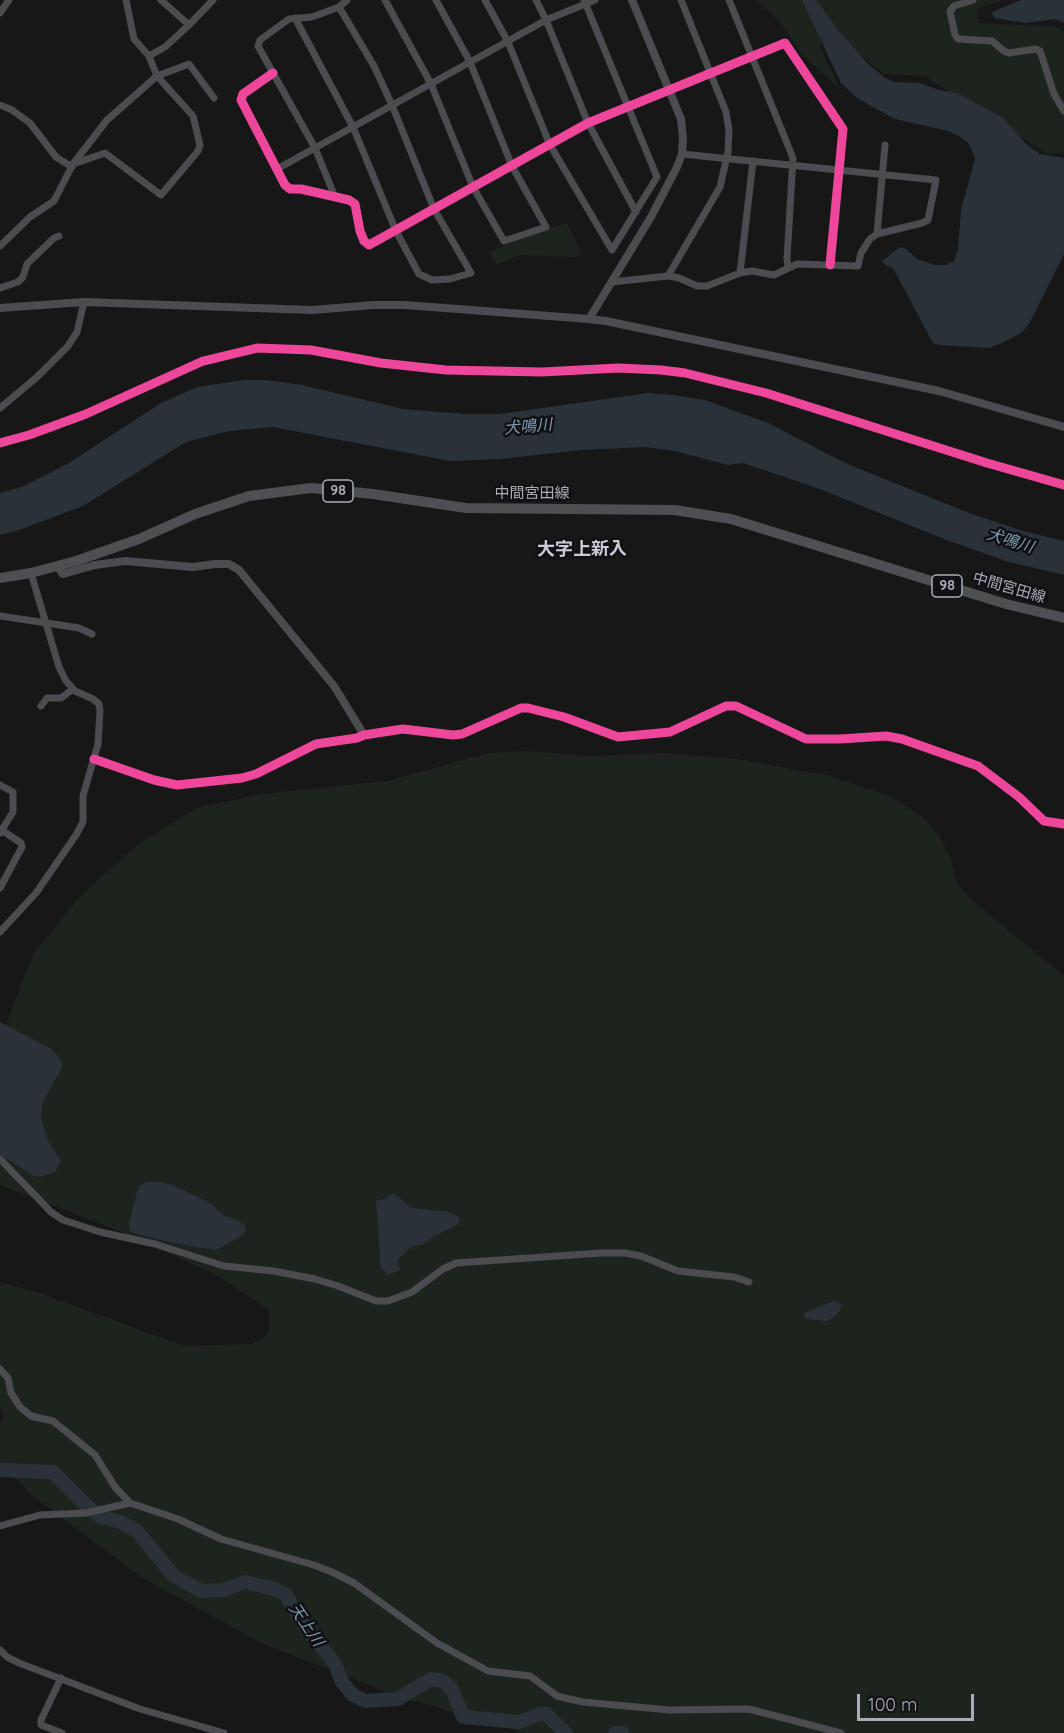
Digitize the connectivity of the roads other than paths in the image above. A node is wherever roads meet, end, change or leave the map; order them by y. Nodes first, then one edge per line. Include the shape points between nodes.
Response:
1 (9, 0) edge
2 (126, 0) edge
3 (161, 0) edge
4 (213, 0) edge
5 (348, 0) edge
6 (385, 0) edge
7 (436, 0) edge
8 (485, 0) edge
9 (536, 0) edge
10 (595, 0) edge
11 (632, 0) edge
12 (681, 0) edge
13 (729, 0) edge
14 (973, 0) edge
15 (585, 2) edge
16 (339, 7) junction
17 (0, 13) edge
18 (295, 18) junction
19 (546, 20) junction
20 (189, 25) junction
21 (508, 42) junction
22 (149, 56) junction
23 (752, 56) junction
24 (470, 62) junction
25 (273, 73) junction
26 (711, 73) junction
27 (157, 76) junction
28 (431, 84) junction
29 (669, 90) junction
30 (214, 98) dead end
31 (0, 105) edge
32 (392, 105) junction
33 (628, 107) junction
34 (1064, 111) edge
35 (588, 123) junction
36 (353, 127) junction
37 (550, 145) junction
38 (885, 145) dead end
39 (315, 148) junction
40 (682, 154) junction
41 (727, 159) junction
42 (753, 161) junction
43 (794, 164) junction
44 (73, 165) junction
45 (512, 166) junction
46 (277, 169) junction
47 (839, 170) junction
48 (882, 174) junction
49 (473, 187) junction
50 (335, 197) junction
51 (434, 209) junction
52 (636, 212) junction
53 (396, 231) junction
54 (877, 234) junction
55 (59, 236) dead end
56 (0, 246) edge
57 (830, 265) junction
58 (788, 267) junction
59 (740, 273) junction
60 (668, 276) junction
61 (612, 282) junction
62 (0, 288) edge
63 (84, 302) junction
64 (0, 308) edge
65 (589, 319) junction
66 (0, 408) edge
67 (1064, 427) edge
68 (0, 443) edge
69 (1064, 485) edge
70 (57, 566) junction
71 (31, 573) junction
72 (0, 578) edge
73 (0, 616) edge
74 (1064, 618) edge
75 (46, 622) junction
76 (92, 634) dead end
77 (73, 689) junction
78 (41, 706) dead end
79 (364, 735) junction
80 (94, 759) junction
81 (0, 785) edge
82 (1064, 824) edge
83 (1, 831) edge
84 (0, 888) edge
85 (2, 923) edge
86 (0, 932) edge
87 (0, 1159) edge
88 (749, 1282) dead end
89 (0, 1369) edge
90 (130, 1503) junction
91 (0, 1526) edge
92 (0, 1650) edge
93 (61, 1678) junction
94 (62, 1733) edge
95 (224, 1733) edge
96 (841, 1733) edge

1 - 17 street
2 - 22 street via 134,39
3 - 20 street
4 - 20 street
5 - 16 street
6 - 28 street
7 - 24 street
8 - 21 street
9 - 19 street
10 - 15 street
11 - 29 street
12 - 26 street
13 - 23 street
14 - 34 street via 950,11 958,39 992,41 1009,53 1040,51
15 - 19 street
15 - 33 street
16 - 18 street via 312,17
16 - 32 street
18 - 25 street via 260,40 258,46
18 - 36 street
19 - 21 street
19 - 35 street
20 - 22 street
21 - 24 street
21 - 37 street
22 - 27 street
23 - 26 street
23 - 43 street
23 - 47 street via 785,43 842,124
24 - 28 street
24 - 45 street
25 - 39 street
25 - 46 street via 243,94 241,100
26 - 29 street
26 - 41 street via 726,112
27 - 30 street via 189,64
27 - 44 street via 107,120
27 - 44 street via 193,116 200,145 161,195 105,153
28 - 32 street
28 - 49 street
29 - 33 street
29 - 40 street via 681,119
31 - 44 street via 30,123 56,157
32 - 36 street
32 - 51 street
33 - 35 street
33 - 52 street via 657,177
35 - 37 street
35 - 52 street
36 - 39 street
36 - 53 street
37 - 45 street
37 - 52 street via 612,250
38 - 48 street
39 - 46 street
39 - 50 street
40 - 41 street
40 - 61 street
41 - 42 street
41 - 60 street via 720,187
42 - 43 street
42 - 59 street
43 - 47 street
43 - 58 street
44 - 56 street via 54,201 30,217
45 - 49 street
45 - 49 street via 546,227 504,241
46 - 50 street via 291,189
47 - 48 street
47 - 57 street
48 - 54 street
48 - 54 street via 936,180 928,220
49 - 51 street
50 - 53 street via 356,204 360,231 369,245
51 - 53 street
51 - 53 street via 471,273 432,280 419,274
54 - 57 street via 861,253 858,266
55 - 62 street via 27,264 18,282
57 - 58 street
58 - 59 street via 774,275
59 - 60 street via 707,286
60 - 61 street
61 - 65 street
63 - 64 street
63 - 65 street via 312,310 405,305
63 - 66 street via 77,332 68,346
65 - 67 street via 939,392
68 - 69 street via 86,414 203,361 257,348 311,350 446,370 542,372 618,368 685,373 766,393
70 - 71 main road, 中間宮田線 / 98
70 - 74 main road, 中間宮田線 / 98 via 249,496 311,488 466,508 675,510 731,519 1006,604
70 - 79 street via 63,574 125,561 193,567 229,564 239,570 334,686
71 - 72 main road, 中間宮田線 / 98
71 - 75 street
73 - 75 street
75 - 76 street
75 - 77 street via 59,667
77 - 78 street via 58,699 47,698
77 - 80 street via 99,704
79 - 80 street via 316,744 242,778 177,785
79 - 82 street via 403,729 462,734 528,708 618,737 633,737 670,732 726,706 736,706 806,738 886,735 978,766 1044,821
80 - 85 street via 83,796 83,822 76,835 36,893
81 - 83 street via 13,792 13,812
83 - 84 street via 22,847
85 - 86 street
87 - 88 street via 63,1220 224,1266 315,1279 376,1302 412,1292 456,1263 601,1253 625,1253 678,1270
89 - 90 street via 20,1407 31,1416 53,1421 94,1455
90 - 91 street via 86,1513 40,1515
90 - 96 street via 177,1518 229,1542 332,1572 474,1665 501,1674 530,1676 557,1696 669,1710 750,1710
92 - 93 street via 19,1663
93 - 94 street via 40,1720 41,1725
93 - 95 street via 140,1709

